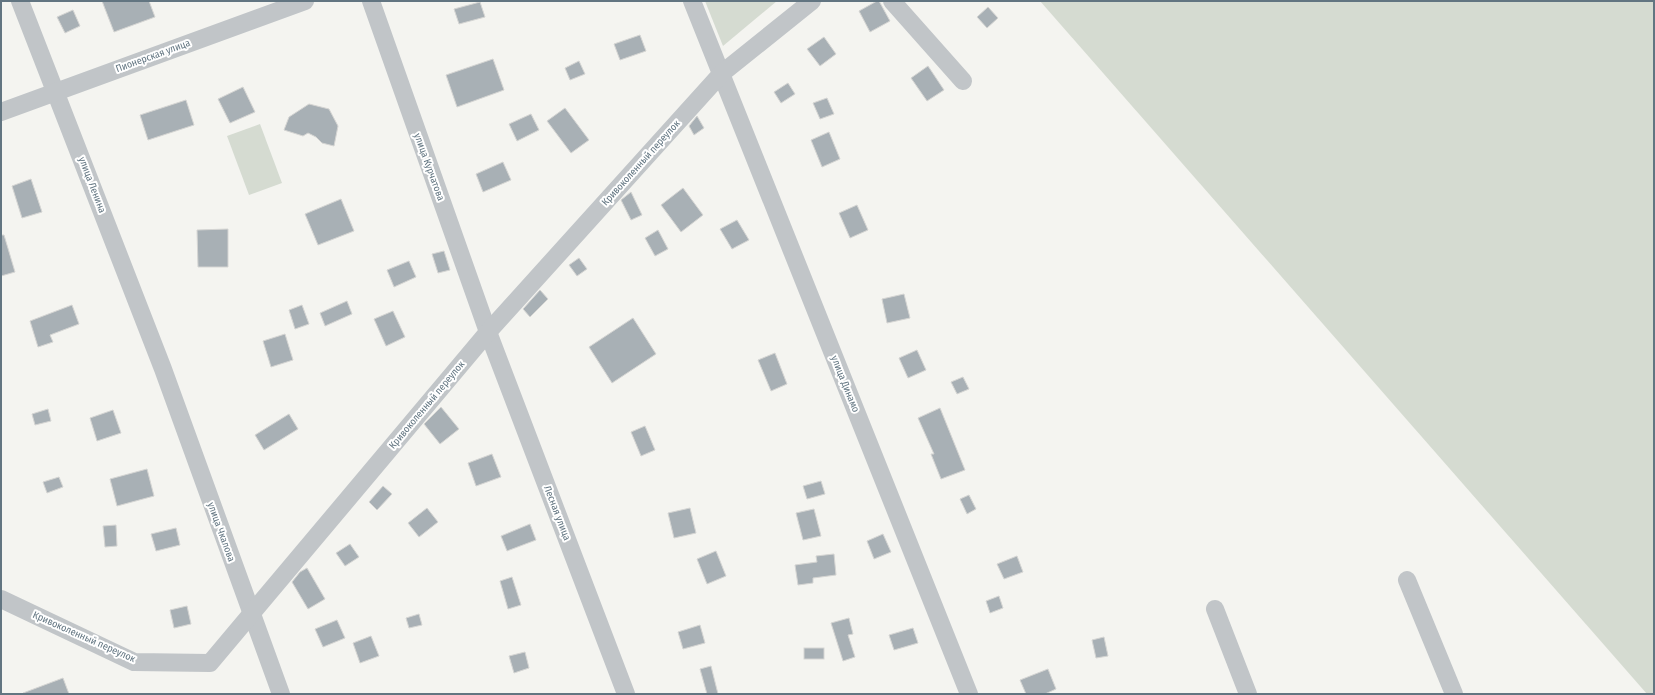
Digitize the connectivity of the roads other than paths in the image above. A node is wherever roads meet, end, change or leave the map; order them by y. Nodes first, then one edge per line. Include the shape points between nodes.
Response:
1 (20, 1) edge
2 (305, 1) edge
3 (371, 1) edge
4 (692, 1) edge
5 (812, 1) edge
6 (892, 1) edge
7 (721, 74) junction
8 (963, 81) dead end
9 (55, 91) junction
10 (1, 112) edge
11 (488, 332) junction
12 (163, 369) joint
13 (1407, 580) dead end
14 (1, 599) edge
15 (1215, 609) dead end
16 (251, 614) junction
17 (281, 694) edge
18 (626, 694) edge
19 (969, 694) edge
20 (1248, 694) edge
21 (1454, 694) edge

1 - 9 street, улица Ленина
2 - 9 street, Пионерская улица
3 - 11 street, улица Курчатова
4 - 7 street, улица Динамо
5 - 7 street, Кривоколенный переулок
6 - 8 street
7 - 11 street, Кривоколенный переулок
7 - 19 street, улица Динамо
9 - 10 street, Пионерская улица
9 - 12 street, улица Ленина
11 - 16 street, Кривоколенный переулок
11 - 18 street, Лесная улица
12 - 16 street, улица Чкалова
13 - 21 street
14 - 16 street, Кривоколенный переулок via 134,662 210,663
15 - 20 street
16 - 17 street, улица Чкалова

